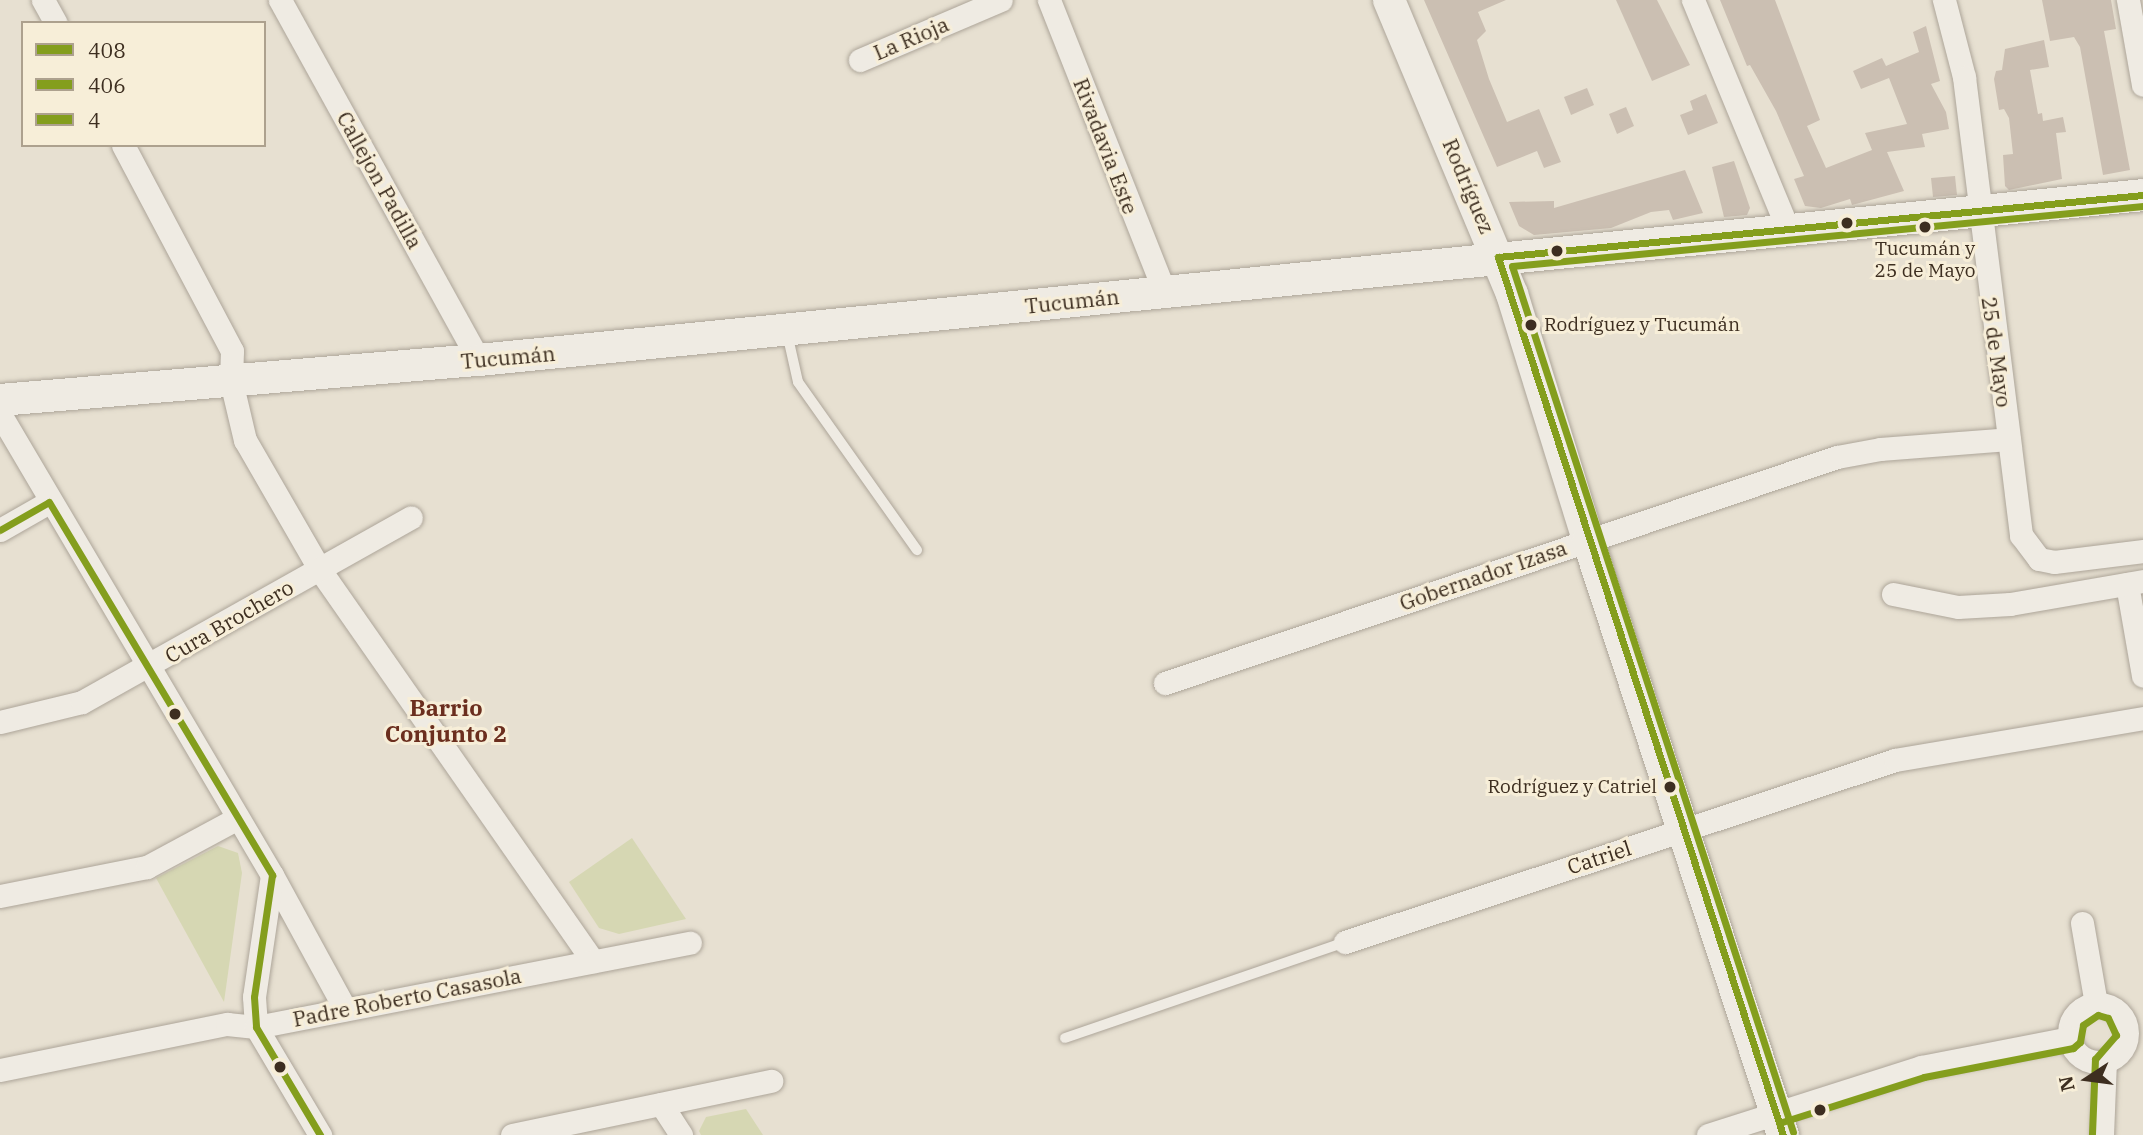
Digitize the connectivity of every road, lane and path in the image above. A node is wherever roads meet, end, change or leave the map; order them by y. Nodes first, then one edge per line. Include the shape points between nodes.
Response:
1 (43, 0) edge
2 (280, 0) edge
3 (1001, 0) edge
4 (1049, 0) edge
5 (1389, 0) edge
6 (1693, 0) edge
7 (1944, 0) edge
8 (2128, 0) edge
9 (55, 21) edge
10 (860, 60) dead end
11 (2143, 85) edge
12 (124, 147) edge
13 (2143, 195) edge
14 (1978, 211) junction
15 (1788, 229) junction
16 (1498, 257) junction
17 (1164, 292) junction
18 (787, 330) junction
19 (479, 360) junction
20 (231, 381) junction
21 (0, 400) edge
22 (0, 414) edge
23 (2009, 439) junction
24 (49, 502) junction
25 (411, 517) dead end
26 (0, 530) edge
27 (1588, 540) junction
28 (918, 550) dead end
29 (2143, 551) edge
30 (320, 570) junction
31 (2135, 582) edge
32 (1893, 594) dead end
33 (149, 666) junction
34 (2143, 676) edge
35 (1165, 683) dead end
36 (2143, 718) edge
37 (0, 722) edge
38 (238, 818) junction
39 (1683, 830) junction
40 (272, 875) junction
41 (0, 896) edge
42 (2082, 923) dead end
43 (1345, 942) joint
44 (690, 943) dead end
45 (593, 961) junction
46 (2096, 1004) junction
47 (345, 1009) junction
48 (2135, 1023) edge
49 (256, 1027) junction
50 (1065, 1038) dead end
51 (2070, 1038) junction
52 (2105, 1061) junction
53 (0, 1070) edge
54 (771, 1081) dead end
55 (661, 1104) junction
56 (1780, 1124) edge
57 (320, 1135) edge
58 (512, 1135) edge
59 (681, 1135) edge
60 (1709, 1135) edge
61 (2102, 1135) edge

1 - 9 street
2 - 19 street, Callejon Padilla
3 - 10 street, La Rioja
4 - 17 street, Rivadavia Este
5 - 16 main road, Rodríguez
6 - 15 street
7 - 14 street, 25 de Mayo via 1964,77
8 - 11 street
12 - 20 street via 220,322 232,351
13 - 14 main road, Tucumán
14 - 15 main road, Tucumán
14 - 23 street, 25 de Mayo
15 - 16 main road, Tucumán
16 - 17 main road, Tucumán
16 - 27 main road, Rodríguez
17 - 18 main road, Tucumán
18 - 19 main road, Tucumán
18 - 28 lane via 798,382
19 - 20 main road, Tucumán
20 - 21 main road, Tucumán
20 - 30 street via 245,440
22 - 24 street
23 - 27 street, Gobernador Izasa via 1837,457
23 - 29 street, 25 de Mayo via 2021,535 2039,559 2054,562
24 - 26 street
24 - 33 street
25 - 30 street, Cura Brochero
27 - 35 street, Gobernador Izasa
27 - 39 main road, Rodríguez
30 - 33 street, Cura Brochero
30 - 45 street
31 - 32 street via 2010,604 1958,607
31 - 34 street
33 - 37 street, Cura Brochero via 65,708
33 - 38 street
36 - 39 street, Catriel via 1895,760
38 - 40 street
38 - 41 street via 146,867
39 - 43 street, Catriel
39 - 56 main road, Rodríguez
40 - 47 street
40 - 49 street via 254,996
42 - 46 street
43 - 50 lane, Catriel
44 - 45 street, Padre Roberto Casasola
45 - 47 street, Padre Roberto Casasola
46 - 48 street via 2115,1009
46 - 51 street via 2079,1011
47 - 49 street, Padre Roberto Casasola
48 - 52 street via 2126,1043
49 - 53 street, Padre Roberto Casasola via 228,1024
49 - 57 street
51 - 52 street via 2087,1060
51 - 56 street via 1921,1067
52 - 61 street
54 - 55 street
55 - 58 street
55 - 59 street
56 - 60 street

